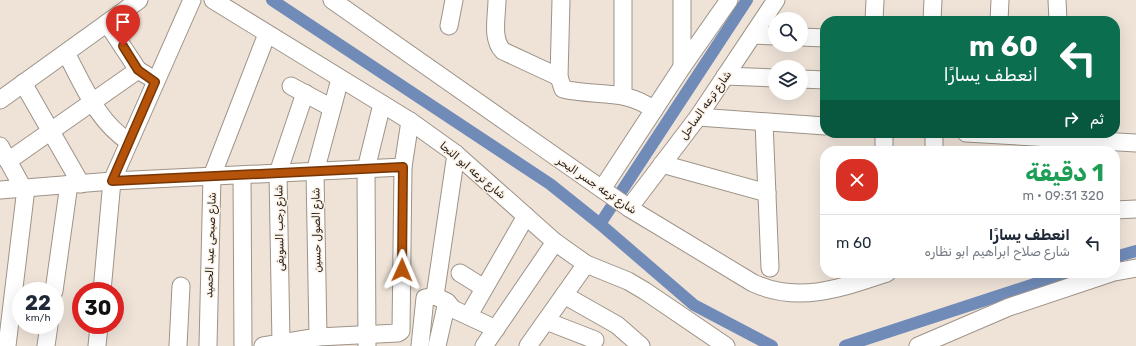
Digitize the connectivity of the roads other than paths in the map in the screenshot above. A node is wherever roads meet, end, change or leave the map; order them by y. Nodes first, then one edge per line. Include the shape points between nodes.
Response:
1 (138, 0) edge
2 (192, 0) edge
3 (213, 0) edge
4 (332, 0) edge
5 (454, 0) edge
6 (497, 0) edge
7 (561, 0) edge
8 (623, 0) edge
9 (682, 0) edge
10 (730, 0) edge
11 (776, 0) edge
12 (875, 0) edge
13 (933, 0) edge
14 (1000, 0) edge
15 (1057, 0) edge
16 (874, 16) edge
17 (932, 16) edge
18 (999, 16) edge
19 (1058, 16) edge
20 (107, 23) junction
21 (449, 26) dead end
22 (267, 34) junction
23 (753, 35) junction
24 (768, 36) edge
25 (808, 37) edge
26 (820, 38) edge
27 (66, 53) junction
28 (682, 67) junction
29 (138, 70) junction
30 (725, 76) junction
31 (559, 77) junction
32 (768, 78) edge
33 (340, 79) junction
34 (808, 79) edge
35 (820, 80) edge
36 (155, 82) junction
37 (24, 83) junction
38 (623, 95) junction
39 (0, 100) edge
40 (92, 102) junction
41 (382, 104) junction
42 (332, 108) junction
43 (654, 110) junction
44 (698, 117) junction
45 (410, 121) junction
46 (764, 122) junction
47 (820, 126) edge
48 (51, 131) junction
49 (1032, 138) edge
50 (1060, 141) edge
51 (129, 142) junction
52 (1136, 143) edge
53 (0, 146) edge
54 (456, 154) junction
55 (8, 161) junction
56 (662, 164) junction
57 (403, 167) junction
58 (366, 169) junction
59 (315, 172) junction
60 (278, 173) junction
61 (242, 175) junction
62 (212, 176) junction
63 (112, 181) junction
64 (75, 184) junction
65 (24, 188) junction
66 (602, 189) junction
67 (0, 190) edge
68 (767, 194) junction
69 (629, 208) junction
70 (1136, 209) edge
71 (1120, 210) edge
72 (526, 216) junction
73 (555, 242) junction
74 (586, 264) junction
75 (770, 268) dead end
76 (1136, 268) edge
77 (1120, 271) edge
78 (460, 273) dead end
79 (871, 278) edge
80 (1096, 278) edge
81 (56, 282) edge
82 (103, 282) edge
83 (181, 286) dead end
84 (484, 288) junction
85 (564, 295) junction
86 (441, 299) junction
87 (469, 315) junction
88 (546, 321) junction
89 (496, 329) junction
90 (48, 334) edge
91 (98, 334) edge
92 (318, 337) junction
93 (421, 338) edge
94 (439, 338) edge
95 (367, 340) edge
96 (394, 340) edge
97 (595, 340) dead end
98 (339, 341) edge
99 (281, 343) junction
100 (299, 343) edge
101 (7, 346) edge
102 (46, 346) edge
103 (97, 346) edge
104 (178, 346) edge
105 (208, 346) edge
106 (243, 346) edge
107 (264, 346) edge
108 (484, 346) edge
109 (528, 346) edge
110 (641, 346) edge
111 (726, 346) edge
112 (918, 346) edge

1 - 20 street
2 - 36 street
3 - 22 street, شارع ترعه ابو النجا
4 - 66 street, شارع ترعه جسر البحر
5 - 21 street
6 - 31 street via 496,41 503,51
7 - 31 street
8 - 38 street
9 - 28 street
10 - 28 street
11 - 23 street, شارع ترعه الساحل
12 - 16 street
13 - 17 street
14 - 18 street
15 - 19 street
20 - 27 street
20 - 29 street
22 - 33 street, شارع ترعه ابو النجا
22 - 62 street, شارع صبحى عبد الحميد
23 - 24 street
23 - 30 street, شارع ترعه الساحل
25 - 26 street
27 - 37 street
27 - 40 street
28 - 43 street
29 - 36 street
29 - 40 street
30 - 32 street
30 - 44 street, شارع ترعه الساحل
31 - 38 street via 563,90
33 - 41 street, شارع ترعه ابو النجا
33 - 42 street, شارع الصول حسين
34 - 35 street
36 - 51 street
37 - 39 street
37 - 48 street
38 - 43 street
40 - 48 street
40 - 51 street via 107,125
41 - 45 street, شارع ترعه ابو النجا
41 - 58 street
42 - 59 street, شارع الصول حسين
42 - 60 street, شارع رجب السويفى via 298,90
43 - 66 street
44 - 46 street
44 - 56 street, شارع ترعه الساحل
45 - 54 street, شارع ترعه ابو النجا
45 - 57 street
46 - 47 street
46 - 68 street
48 - 55 street
48 - 64 street
49 - 50 street
50 - 52 street
51 - 63 street
53 - 55 street
54 - 72 street, شارع ترعه ابو النجا
54 - 86 street
55 - 65 street
56 - 68 street
56 - 69 street, شارع ترعه الساحل
57 - 58 street
57 - 96 street via 401,331
58 - 59 street
58 - 95 street
59 - 60 street
59 - 92 street, شارع الصول حسين
60 - 61 street
60 - 99 street, شارع رجب السويفى
61 - 62 street
61 - 106 street
62 - 63 street
62 - 105 street, شارع صبحى عبد الحميد
63 - 64 street
63 - 82 street
64 - 65 street
64 - 81 street
65 - 67 street
65 - 101 street
66 - 69 street, شارع ترعه جسر البحر
68 - 75 street
69 - 79 street, شارع ترعه جسر البحر via 767,290 783,293 822,292
70 - 71 street
72 - 73 street, شارع ترعه ابو النجا
72 - 84 street via 494,255
73 - 74 street, شارع ترعه ابو النجا
73 - 89 street
74 - 85 street
74 - 111 street, شارع ترعه ابو النجا via 645,290
76 - 77 street
78 - 84 street
80 - 112 street via 1009,307
83 - 104 street
84 - 87 street
85 - 88 street
85 - 110 street via 617,325
86 - 87 street via 452,309
86 - 93 street via 425,298
86 - 94 street
87 - 89 street
88 - 97 street
88 - 109 street
89 - 108 street
90 - 102 street
91 - 103 street
92 - 98 street
92 - 100 street
93 - 94 street
95 - 96 street
95 - 98 street
99 - 100 street
99 - 107 street

